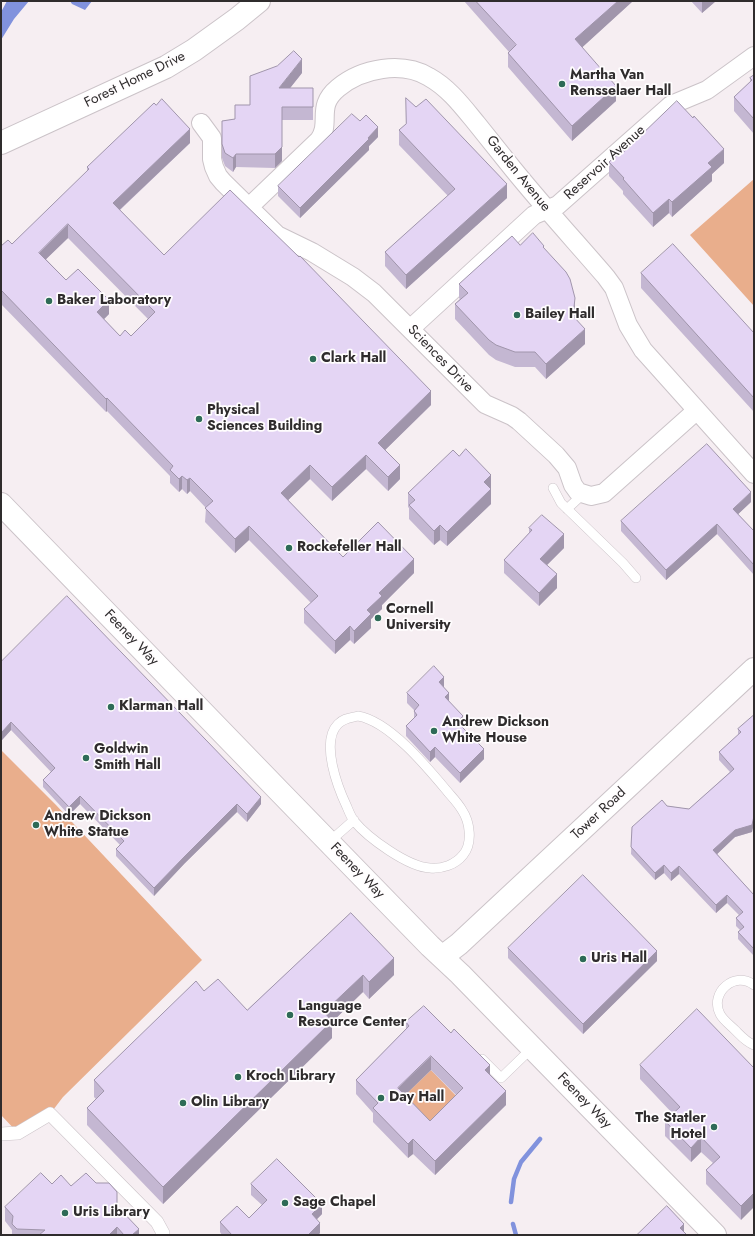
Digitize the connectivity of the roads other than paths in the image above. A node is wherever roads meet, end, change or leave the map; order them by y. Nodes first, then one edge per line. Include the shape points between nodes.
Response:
1 (259, 1) edge
2 (754, 56) edge
3 (201, 123) dead end
4 (1, 143) edge
5 (249, 207) junction
6 (546, 209) junction
7 (410, 329) junction
8 (696, 411) junction
9 (754, 474) edge
10 (553, 488) dead end
11 (583, 494) junction
12 (1, 504) edge
13 (567, 509) junction
14 (636, 578) dead end
15 (754, 669) edge
16 (354, 820) junction
17 (329, 842) junction
18 (442, 957) junction
19 (754, 985) edge
20 (754, 1045) edge
21 (532, 1048) junction
22 (475, 1052) edge
23 (1, 1134) edge
24 (163, 1234) edge
25 (715, 1235) edge

1 - 4 street, Forest Home Drive via 194,50 166,67
2 - 6 street, Reservoir Avenue via 707,90 672,105 558,205
3 - 5 street, Sciences Drive via 212,138 212,159 218,176
5 - 6 street, Garden Avenue via 319,140 324,130 326,103 338,87 367,73 395,68 412,70 429,77 446,90
5 - 7 street, Sciences Drive via 282,238 295,242 364,284
6 - 7 street, Reservoir Avenue via 534,215
6 - 8 street, Garden Avenue via 606,277 614,288 636,339
7 - 11 street, Sciences Drive via 485,404 512,416 551,450 567,468 575,489
8 - 9 street, Garden Avenue
8 - 11 street via 608,490 599,495
10 - 13 lane
11 - 13 lane
12 - 17 street, Feeney Way
13 - 14 lane
15 - 18 street, Tower Road
16 - 16 lane via 376,841 397,856 418,866 442,868 452,864 466,852 470,841 467,821 462,810 433,774 386,730 367,718 358,716 346,718 338,725 332,734 331,751 338,787
16 - 17 lane
17 - 18 street, Feeney Way
18 - 21 street, Feeney Way
19 - 20 lane via 744,980 732,982 722,990 718,1006 724,1020 746,1041
21 - 22 lane via 501,1078
21 - 25 street, Feeney Way
23 - 24 street via 18,1133 50,1114 157,1222

